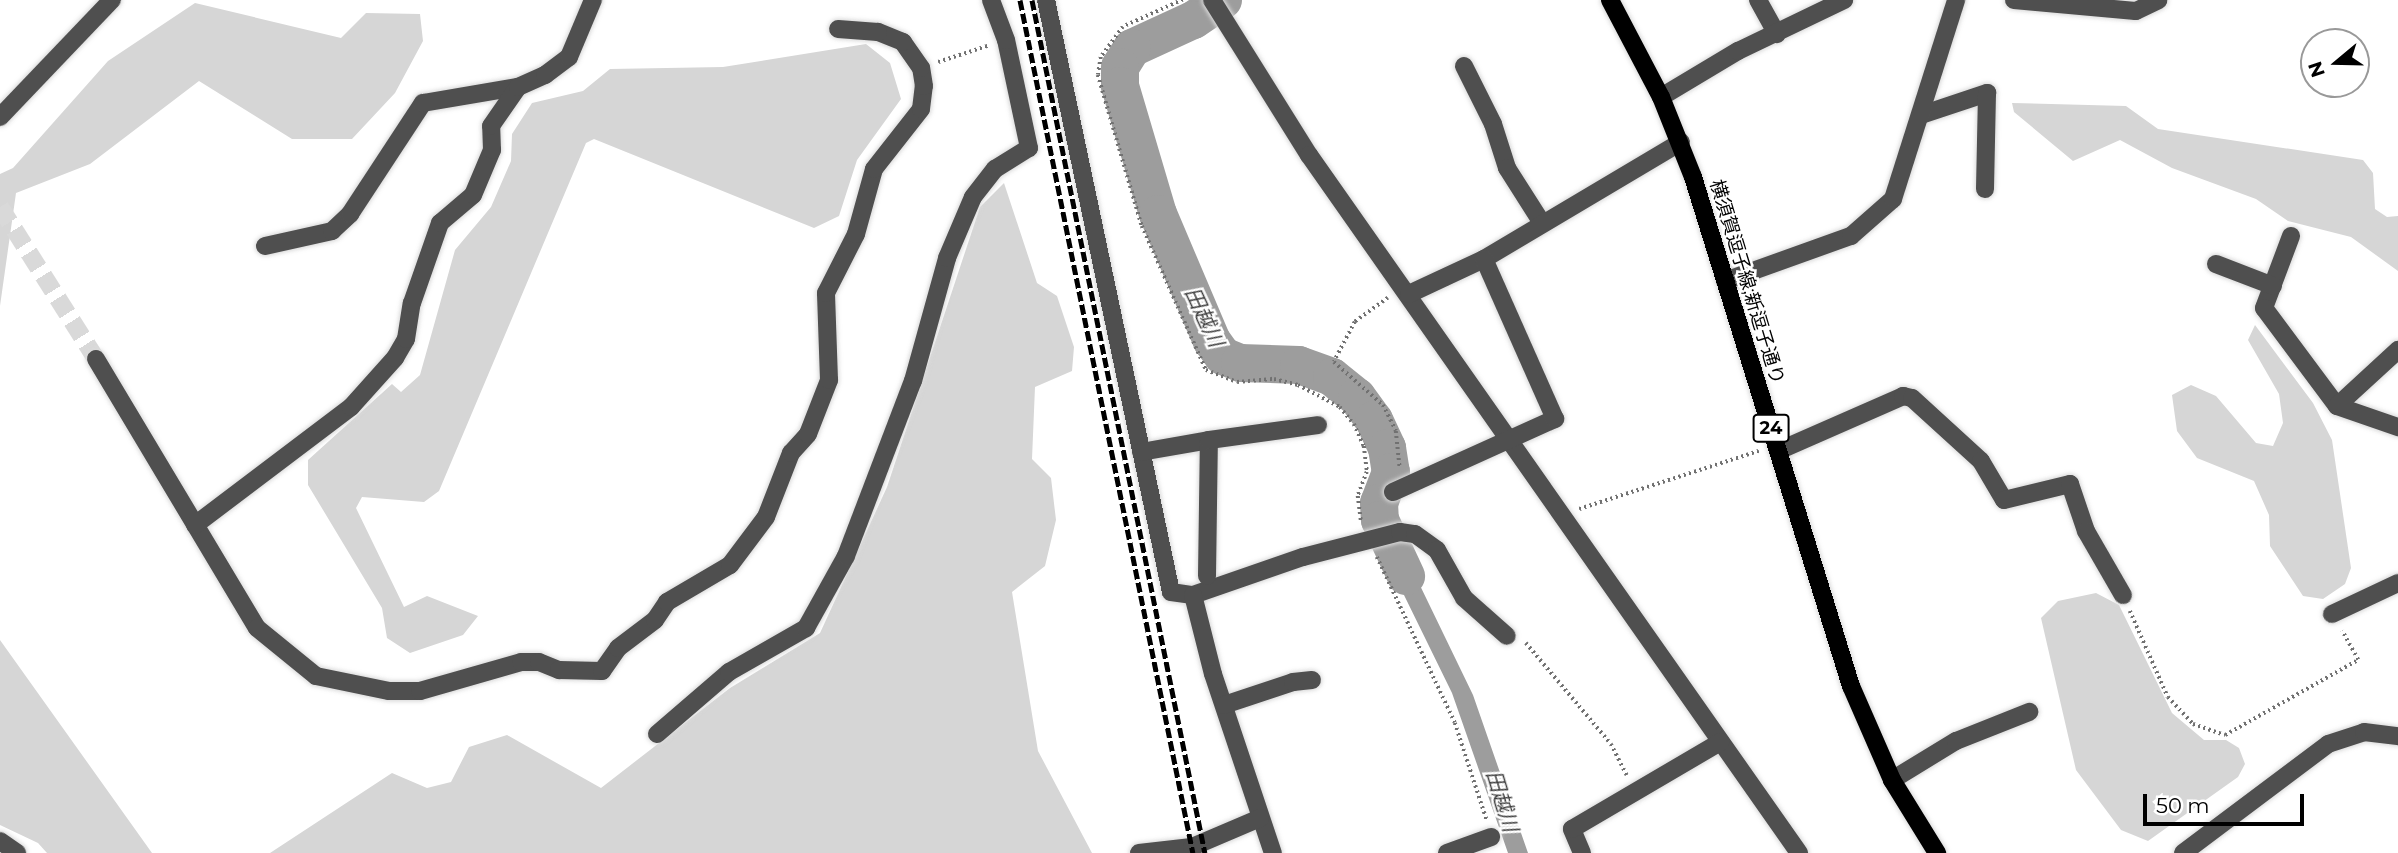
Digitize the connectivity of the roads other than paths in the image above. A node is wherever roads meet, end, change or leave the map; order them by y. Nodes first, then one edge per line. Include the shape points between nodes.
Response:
1 (112, 0) edge
2 (593, 0) edge
3 (991, 0) edge
4 (1046, 0) edge
5 (1212, 0) edge
6 (1610, 0) edge
7 (1758, 0) edge
8 (1844, 0) edge
9 (1956, 0) edge
10 (2014, 0) edge
11 (2159, 0) edge
12 (838, 29) dead end
13 (1777, 34) junction
14 (1464, 66) dead end
15 (517, 87) junction
16 (1661, 97) junction
17 (1922, 115) junction
18 (0, 117) edge
19 (1681, 142) junction
20 (1985, 189) dead end
21 (1542, 223) junction
22 (2291, 236) dead end
23 (265, 246) dead end
24 (1484, 259) junction
25 (2216, 264) dead end
26 (1725, 281) junction
27 (2273, 286) junction
28 (1407, 291) junction
29 (2398, 350) edge
30 (96, 359) tunnel mouth
31 (2337, 406) junction
32 (1318, 425) dead end
33 (2398, 427) edge
34 (1509, 439) junction
35 (1209, 440) junction
36 (1771, 450) junction
37 (1141, 452) junction
38 (1393, 492) road end
39 (195, 525) junction
40 (1207, 576) dead end
41 (2397, 585) edge
42 (1193, 595) junction
43 (2123, 595) road end
44 (2332, 614) road end
45 (1507, 636) road end
46 (1312, 680) dead end
47 (1224, 705) junction
48 (2029, 712) dead end
49 (657, 734) dead end
50 (2398, 736) edge
51 (1720, 742) junction
52 (1892, 780) junction
53 (1260, 818) junction
54 (1491, 837) road end
55 (0, 841) edge
56 (1934, 852) edge
57 (17, 853) edge
58 (1139, 853) edge
59 (1273, 853) edge
60 (1447, 853) edge
61 (1582, 853) edge
62 (1799, 853) edge
63 (2183, 853) edge

1 - 18 street
2 - 15 street via 569,57 545,75
3 - 49 street via 1006,40 1029,148 995,169 973,197 947,258 913,381 846,556 806,628 729,672
4 - 37 street
5 - 28 street via 1309,155
6 - 16 main road, 横須賀逗子線;新逗子通り / 24
7 - 13 street
8 - 13 street
9 - 17 street
10 - 11 street via 2136,10
12 - 39 street via 878,32 903,42 920,68 924,86 920,109 874,169 856,234 826,293 830,380 808,434 791,453 766,517 730,565 667,602 655,620 618,648 602,671 559,670 539,662 521,662 420,691 389,691 316,676 257,628
13 - 16 street
14 - 21 street via 1493,124 1507,168
15 - 23 street via 423,103 350,214 332,231
15 - 39 street via 491,127 492,150 472,195 440,223 412,303 406,339 395,358 351,407
16 - 19 main road, 横須賀逗子線;新逗子通り / 24
17 - 20 street via 1987,93
17 - 26 street via 1893,199 1876,216 1851,236
19 - 21 street
19 - 26 main road, 横須賀逗子線;新逗子通り / 24
21 - 24 street
22 - 27 street
24 - 28 street
24 - 34 street via 1555,419
25 - 27 street
26 - 36 main road, 横須賀逗子線;新逗子通り / 24
27 - 31 street via 2264,308
28 - 34 street
29 - 31 street
30 - 39 street
31 - 33 street
32 - 35 street
34 - 38 street
34 - 51 street
35 - 37 street
35 - 40 street
36 - 43 street via 1903,396 1912,398 1981,461 2004,500 2070,484 2086,531
36 - 52 main road, 横須賀逗子線;新逗子通り / 24 via 1851,686
37 - 42 street via 1171,592
41 - 44 street
42 - 45 street via 1397,533 1427,540 1464,598
42 - 47 street
46 - 47 street
47 - 53 street
48 - 52 street via 1956,741
50 - 63 street via 2364,733 2328,744
51 - 61 street via 1572,829
51 - 62 street
52 - 56 main road, 横須賀逗子線;新逗子通り / 24
53 - 58 street via 1192,848
53 - 59 street
54 - 60 street
55 - 57 street

